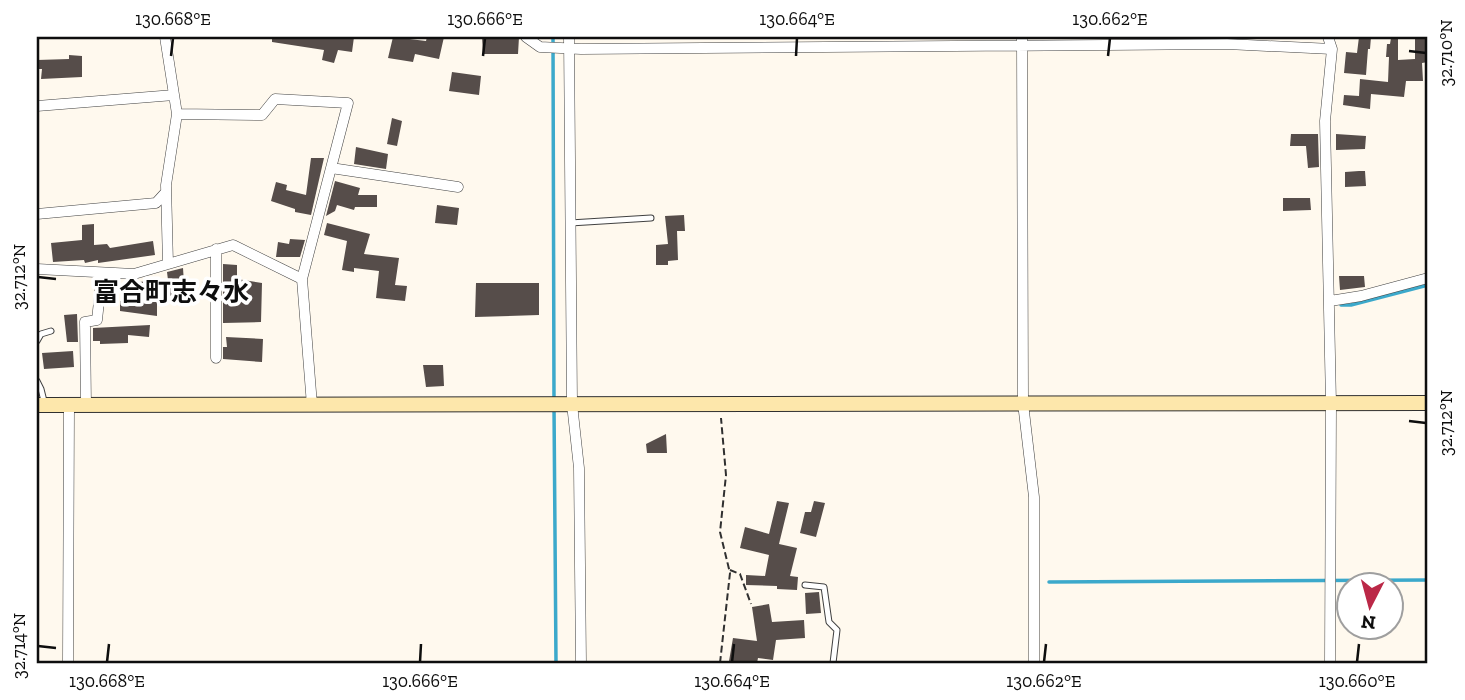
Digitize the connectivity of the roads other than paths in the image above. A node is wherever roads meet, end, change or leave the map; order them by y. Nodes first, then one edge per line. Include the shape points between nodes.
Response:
1 (165, 37) edge
2 (526, 37) edge
3 (1328, 37) edge
4 (1227, 41) edge
5 (1022, 42) edge
6 (567, 44) edge
7 (1332, 48) junction
8 (174, 95) junction
9 (37, 106) edge
10 (177, 114) junction
11 (331, 167) junction
12 (458, 187) dead end
13 (166, 192) junction
14 (37, 214) edge
15 (651, 219) dead end
16 (570, 223) junction
17 (216, 249) junction
18 (168, 264) junction
19 (37, 269) edge
20 (102, 272) junction
21 (1428, 278) edge
22 (302, 279) junction
23 (1330, 301) junction
24 (51, 331) dead end
25 (37, 341) edge
26 (216, 358) dead end
27 (37, 381) edge
28 (1023, 403) junction
29 (1331, 403) junction
30 (1428, 403) edge
31 (568, 404) junction
32 (41, 405) edge
33 (86, 405) junction
34 (312, 405) junction
35 (69, 406) junction
36 (805, 585) dead end
37 (68, 663) edge
38 (581, 663) edge
39 (833, 663) edge
40 (1034, 663) edge
41 (1330, 663) edge

1 - 8 street
2 - 6 street via 540,47
3 - 7 street
4 - 5 street
4 - 7 street
5 - 6 street
5 - 28 street
6 - 16 street
7 - 23 street via 1325,121
8 - 9 street
8 - 10 street
10 - 11 street via 262,115 275,99 348,103
10 - 13 street
11 - 12 street
11 - 22 street
13 - 14 street via 156,203
13 - 18 street
15 - 16 lane
16 - 31 street
17 - 18 street
17 - 22 street via 233,245
17 - 26 street
18 - 20 street via 134,274
19 - 20 street
20 - 33 street via 97,320 85,322
21 - 23 street
22 - 34 street
23 - 29 street
24 - 25 lane
27 - 32 lane
28 - 29 street
28 - 31 street
28 - 40 street via 1034,497
29 - 30 street
29 - 41 street
31 - 34 street
31 - 38 street via 579,468
32 - 35 street
33 - 34 street
33 - 35 street
35 - 37 street
36 - 39 lane via 824,587 829,622 837,629

